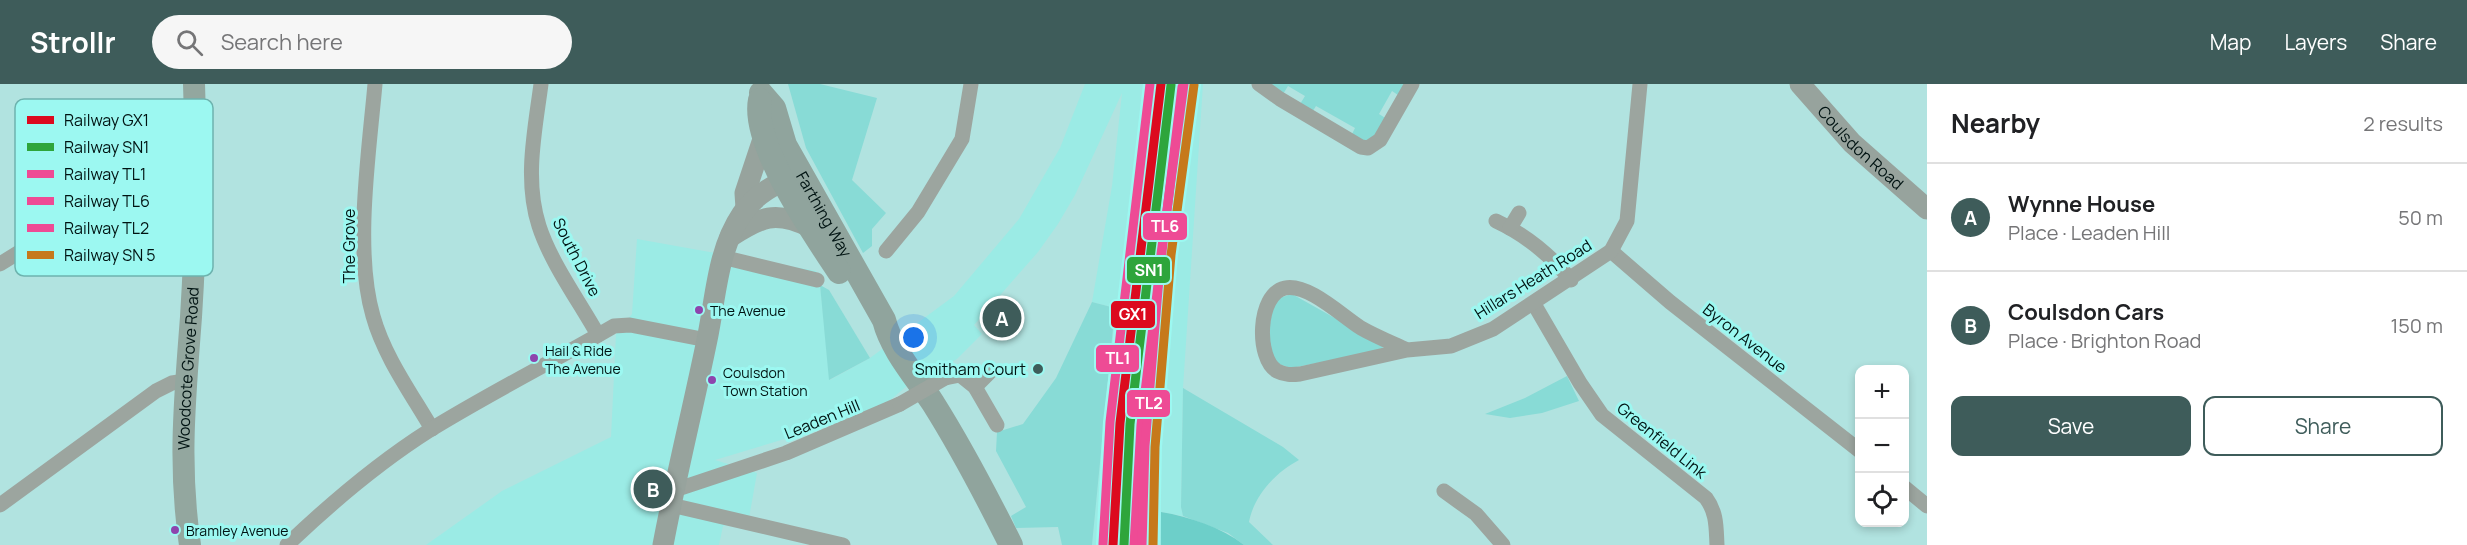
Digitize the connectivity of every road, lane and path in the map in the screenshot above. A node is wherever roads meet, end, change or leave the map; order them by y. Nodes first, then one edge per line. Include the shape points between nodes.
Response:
1 (194, 84) edge
2 (375, 84) edge
3 (542, 84) edge
4 (971, 84) edge
5 (1259, 84) edge
6 (1412, 84) edge
7 (1640, 84) edge
8 (1800, 84) edge
9 (762, 89) edge
10 (194, 99) edge
11 (764, 136) junction
12 (792, 176) junction
13 (746, 208) junction
14 (1927, 209) edge
15 (1519, 213) dead end
16 (810, 227) junction
17 (726, 247) junction
18 (886, 251) dead end
19 (1611, 251) junction
20 (15, 255) edge
21 (0, 264) edge
22 (192, 276) edge
23 (817, 280) dead end
24 (1571, 280) junction
25 (1534, 304) junction
26 (598, 335) junction
27 (888, 335) junction
28 (707, 340) junction
29 (1407, 350) junction
30 (990, 372) dead end
31 (185, 381) junction
32 (975, 387) junction
33 (997, 425) dead end
34 (432, 429) junction
35 (1855, 447) edge
36 (1444, 491) dead end
37 (1909, 491) edge
38 (673, 498) junction
39 (0, 505) edge
40 (1927, 506) edge
41 (190, 545) edge
42 (287, 545) edge
43 (663, 545) edge
44 (843, 545) edge
45 (1011, 545) edge
46 (1503, 545) edge
47 (1717, 545) edge

1 - 10 main road, Woodcote Grove Road
2 - 34 street, The Grove via 364,259 367,292 383,343
3 - 26 street, South Drive via 531,176 537,218 549,249
4 - 18 street via 962,139 918,212 892,233
5 - 6 street via 1368,148 1380,140
7 - 19 street, Hillars Heath Road via 1627,222
8 - 14 main road, Coulsdon Road via 1852,143
9 - 11 highway via 758,111
9 - 12 highway, Farthing Way via 774,108
11 - 12 highway
11 - 13 main road via 745,193
12 - 13 main road
12 - 16 highway, Farthing Way
12 - 27 highway, Farthing Way via 884,320
13 - 17 main road
15 - 24 street via 1503,224 1557,263
16 - 17 main road via 781,217 768,217 747,226
16 - 27 highway, Farthing Way via 851,291
17 - 23 street
17 - 28 main road
19 - 24 street, Hillars Heath Road
19 - 35 street, Byron Avenue
20 - 21 street
22 - 31 main road, Woodcote Grove Road
24 - 25 street, Hillars Heath Road
25 - 29 street, Hillars Heath Road via 1493,329 1451,346
25 - 47 street, Greenfield Link via 1602,415 1706,498 1716,518
26 - 28 street via 621,323
26 - 34 street
27 - 45 highway, Farthing Way via 934,405
28 - 38 main road
29 - 29 street, Hillars Heath Road via 1363,329 1307,291 1284,288 1265,305 1268,362 1287,375
30 - 32 street
31 - 39 street via 156,391
31 - 41 main road, Woodcote Grove Road via 183,489
32 - 33 street
32 - 38 street, Leaden Hill, bridge via 960,375 945,378 900,404
34 - 42 street via 352,486
36 - 46 street via 1476,514
37 - 40 street
38 - 43 main road
38 - 44 street

